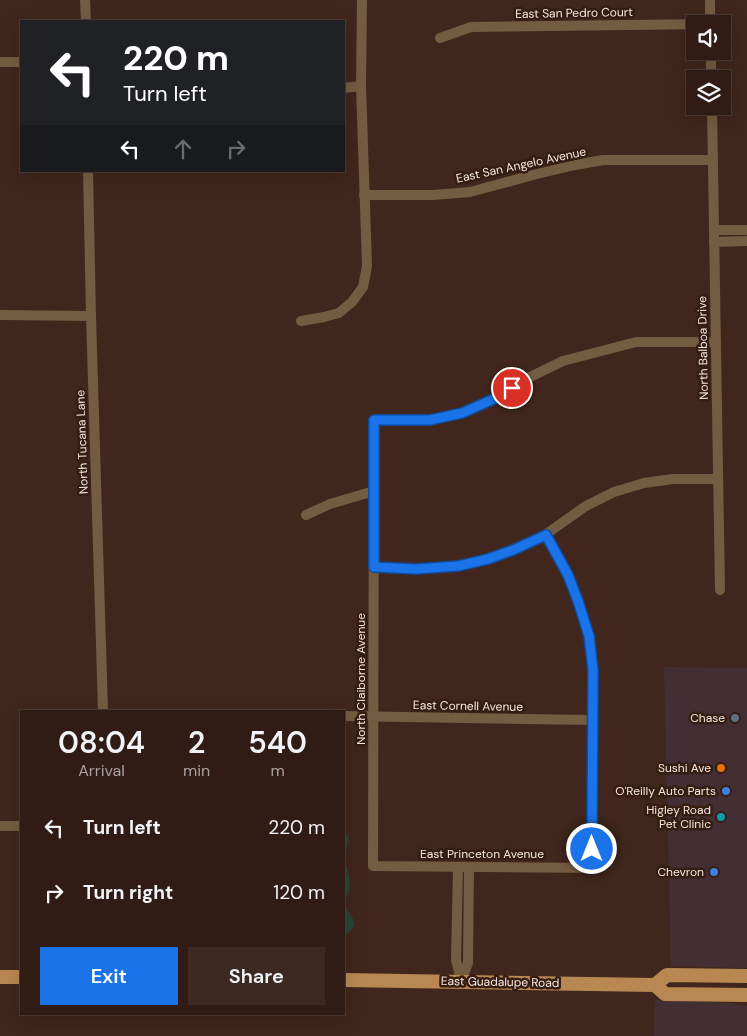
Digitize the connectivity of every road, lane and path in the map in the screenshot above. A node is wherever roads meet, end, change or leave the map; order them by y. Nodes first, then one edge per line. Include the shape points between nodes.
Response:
1 (85, 0) edge
2 (362, 0) edge
3 (710, 0) edge
4 (710, 15) edge
5 (86, 20) edge
6 (686, 24) edge
7 (440, 38) dead end
8 (0, 62) edge
9 (20, 62) edge
10 (362, 86) junction
11 (345, 88) edge
12 (712, 115) edge
13 (712, 160) junction
14 (88, 172) edge
15 (364, 194) junction
16 (714, 230) junction
17 (747, 230) edge
18 (747, 241) edge
19 (714, 242) junction
20 (0, 315) edge
21 (91, 316) junction
22 (301, 321) dead end
23 (716, 342) junction
24 (718, 479) junction
25 (374, 491) junction
26 (306, 515) dead end
27 (546, 535) junction
28 (374, 567) junction
29 (720, 590) dead end
30 (103, 710) edge
31 (345, 716) edge
32 (373, 717) junction
33 (592, 720) junction
34 (0, 826) edge
35 (20, 826) edge
36 (373, 866) joint
37 (458, 867) junction
38 (469, 867) junction
39 (747, 976) edge
40 (0, 977) edge
41 (20, 977) edge
42 (345, 980) edge
43 (461, 981) junction
44 (655, 985) junction
45 (747, 995) edge

1 - 5 street
2 - 10 street
3 - 4 street
6 - 7 street, East San Pedro Court via 471,27
8 - 9 street
10 - 11 street
10 - 15 street
12 - 13 street, North Balboa Drive
13 - 15 street, East San Angelo Avenue via 603,160 470,192
13 - 16 street, North Balboa Drive
14 - 21 street, North Tucana Lane
15 - 22 street via 367,266 363,287 339,312
16 - 17 street
16 - 19 street, North Balboa Drive
18 - 19 street
19 - 23 street, North Balboa Drive
20 - 21 street
21 - 30 street, North Tucana Lane
23 - 24 street, North Balboa Drive
23 - 25 street, North Claiborne Avenue via 636,342 563,361 462,413 430,420 374,420
24 - 27 street via 673,478 614,492 586,506
24 - 29 street, North Balboa Drive
25 - 26 street
25 - 28 street, North Claiborne Avenue
27 - 28 street via 488,559 458,566
27 - 33 street via 568,575 589,636 593,670
28 - 32 street, North Claiborne Avenue
31 - 32 street, East Cornell Avenue
32 - 33 street, East Cornell Avenue
32 - 36 street, North Claiborne Avenue
33 - 38 street, East Princeton Avenue via 592,868
34 - 35 street
36 - 37 street, East Princeton Avenue
37 - 38 street, East Princeton Avenue
37 - 43 street via 456,960
38 - 43 street via 468,963
39 - 44 main road, East Guadalupe Road via 666,975
40 - 41 main road
42 - 43 main road, East Guadalupe Road
43 - 44 main road, East Guadalupe Road
44 - 45 main road, East Guadalupe Road via 666,994

